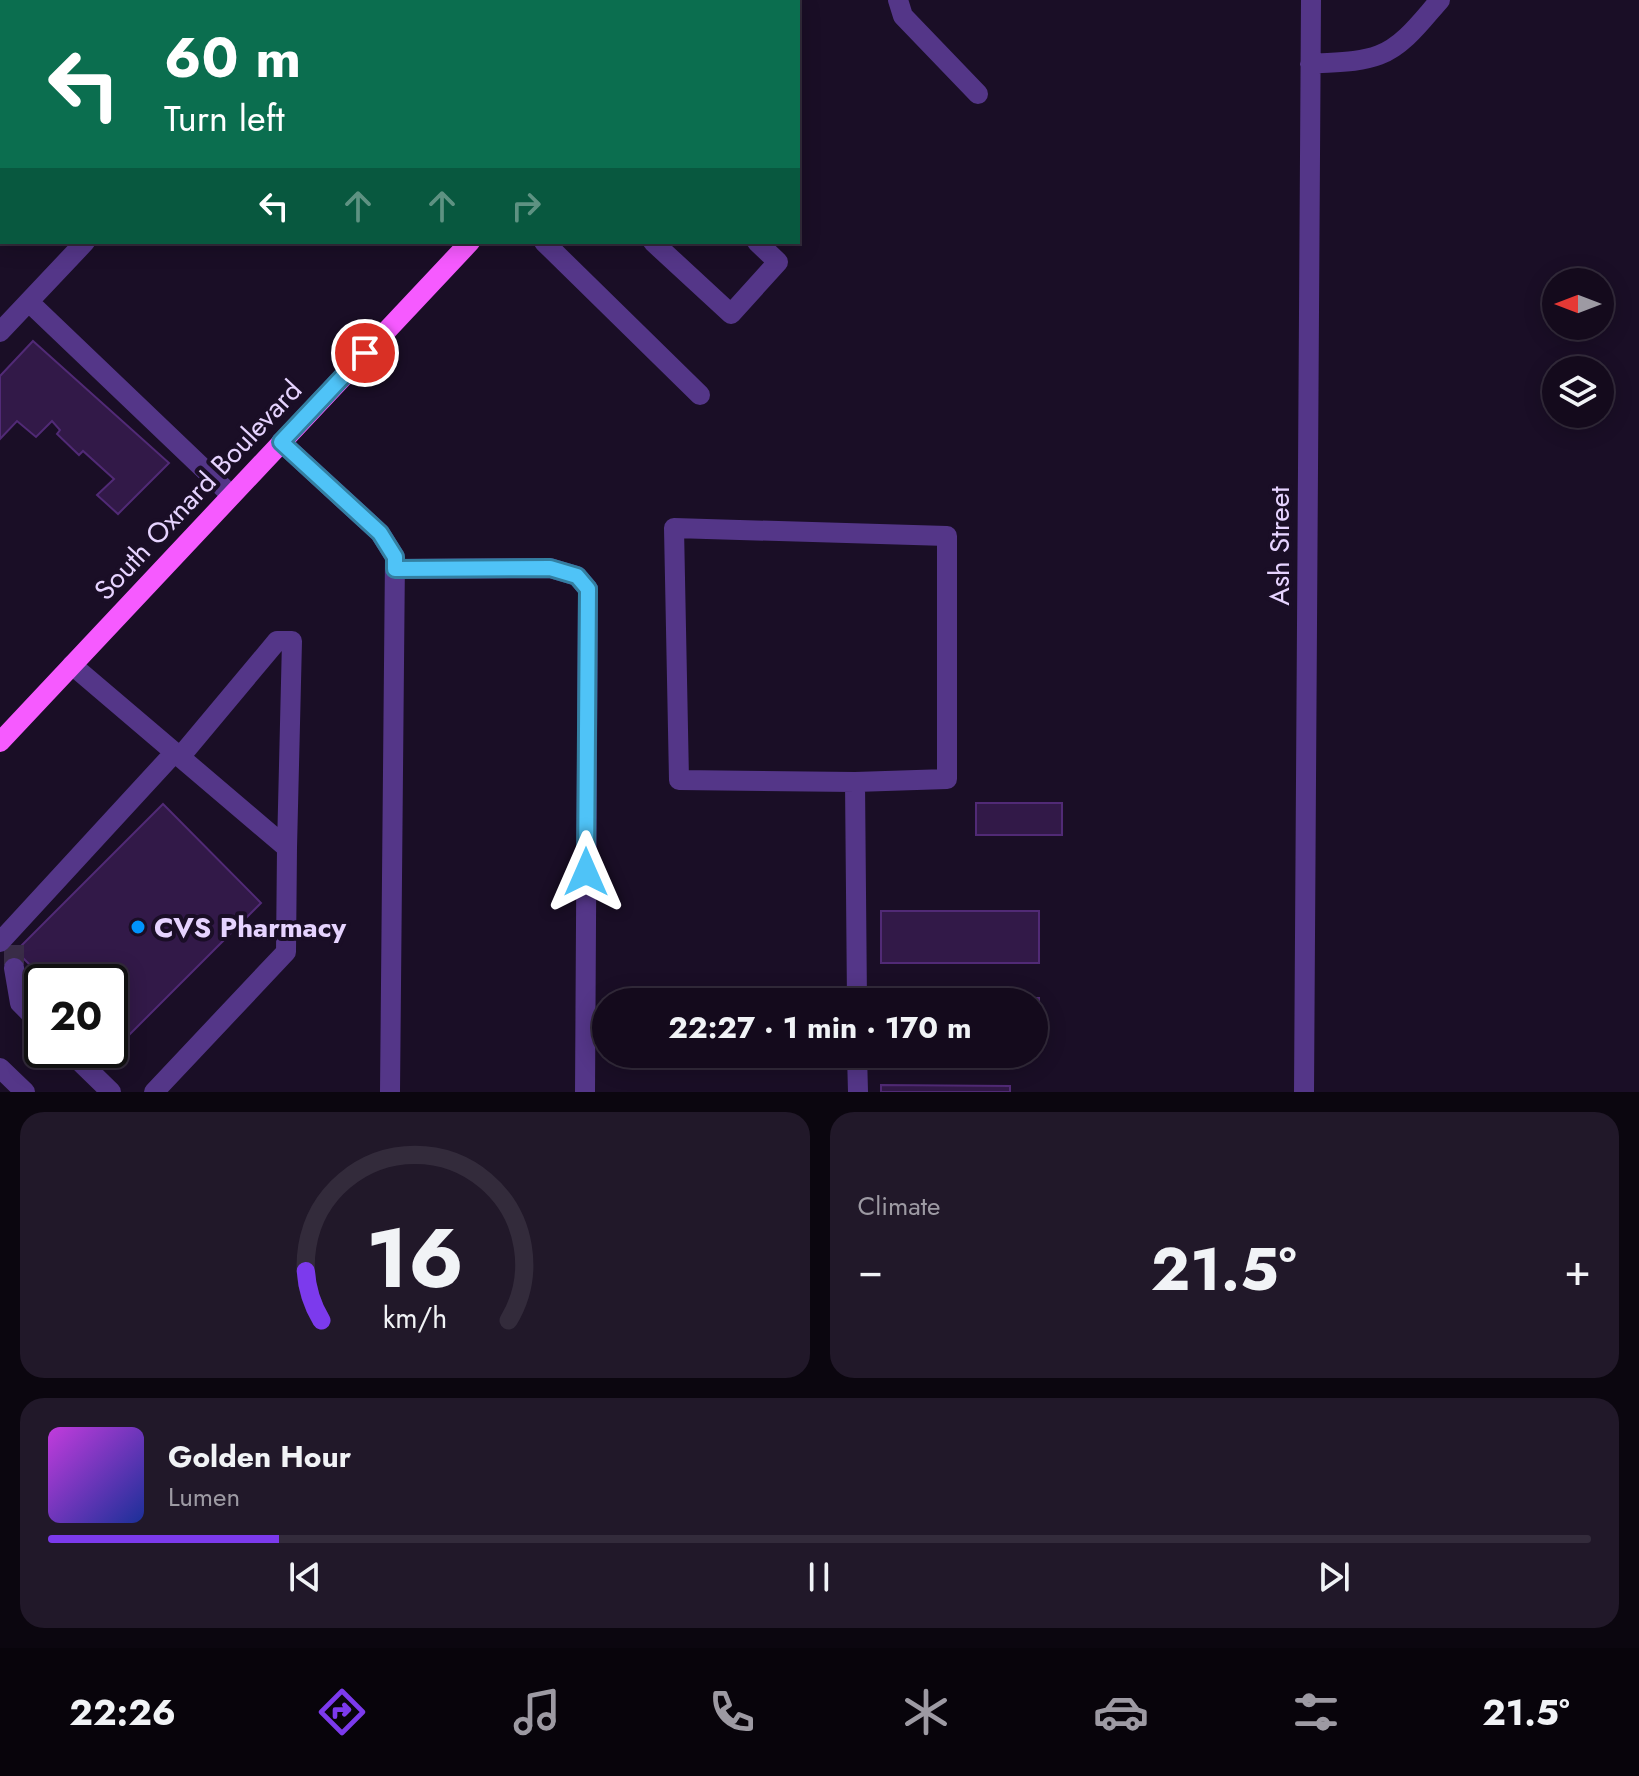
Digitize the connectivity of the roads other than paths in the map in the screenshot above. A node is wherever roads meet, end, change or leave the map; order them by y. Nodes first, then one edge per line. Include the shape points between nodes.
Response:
1 (898, 0) edge
2 (1311, 0) edge
3 (1440, 0) edge
4 (1310, 64) junction
5 (978, 94) dead end
6 (83, 244) edge
7 (468, 244) edge
8 (546, 244) edge
9 (655, 244) edge
10 (759, 244) edge
11 (29, 302) junction
12 (0, 332) edge
13 (700, 395) dead end
14 (281, 442) junction
15 (231, 495) junction
16 (395, 569) junction
17 (72, 665) junction
18 (0, 742) edge
19 (178, 755) junction
20 (855, 782) junction
21 (287, 848) junction
22 (10, 937) tunnel mouth
23 (14, 968) tunnel mouth
24 (857, 988) edge
25 (24, 1007) edge
26 (86, 1068) edge
27 (857, 1068) edge
28 (111, 1092) edge
29 (154, 1092) edge
30 (390, 1092) edge
31 (585, 1092) edge
32 (858, 1092) edge
33 (1304, 1092) edge

1 - 5 street via 903,16
2 - 4 street, Ash Street
3 - 4 street via 1399,43 1381,54
4 - 33 street, Ash Street
6 - 11 street
7 - 14 main road, South Oxnard Boulevard
8 - 13 street
9 - 10 street via 731,314 778,262
11 - 12 street
11 - 15 street
14 - 15 main road, South Oxnard Boulevard
14 - 16 street via 380,533 395,557
15 - 17 main road, South Oxnard Boulevard
16 - 30 street
16 - 31 street via 550,568 577,576 588,589
17 - 18 main road, South Oxnard Boulevard
17 - 19 street
19 - 21 street
19 - 21 street via 277,641 292,641
19 - 22 street
20 - 20 street via 679,780 674,528 947,536 947,779
20 - 24 street
21 - 29 street via 286,952
23 - 25 street
26 - 28 street
27 - 32 street

